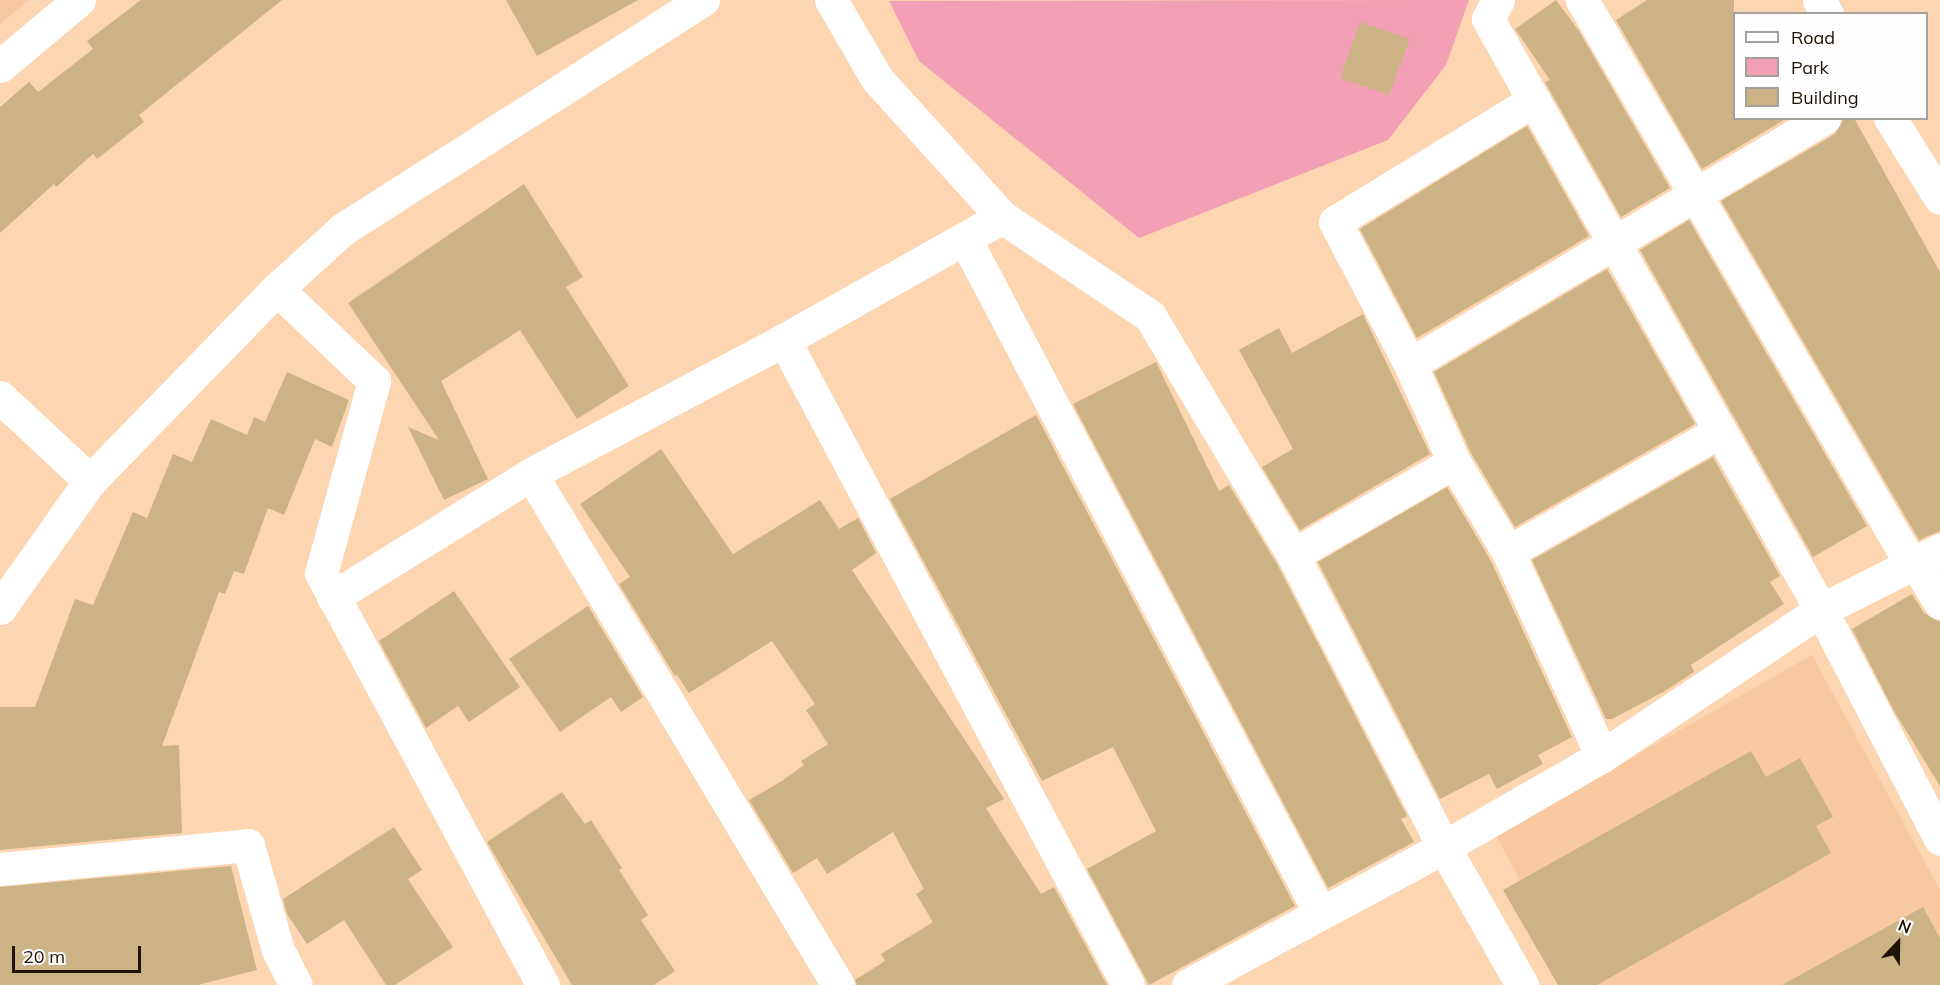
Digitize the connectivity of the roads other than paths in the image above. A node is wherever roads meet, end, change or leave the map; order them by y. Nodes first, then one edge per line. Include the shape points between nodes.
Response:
1 (79, 0) edge
2 (703, 0) edge
3 (831, 0) edge
4 (1498, 0) edge
5 (1582, 0) edge
6 (0, 66) edge
7 (1534, 100) junction
8 (1822, 120) edge
9 (1891, 120) edge
10 (1696, 197) junction
11 (1940, 198) edge
12 (1002, 217) junction
13 (965, 239) junction
14 (1614, 243) junction
15 (277, 289) junction
16 (784, 340) junction
17 (1410, 364) junction
18 (0, 397) edge
19 (1720, 430) junction
20 (1454, 462) junction
21 (531, 474) junction
22 (90, 481) junction
23 (1508, 552) junction
24 (1293, 555) junction
25 (1922, 559) edge
26 (333, 597) junction
27 (1940, 603) edge
28 (0, 609) edge
29 (1821, 610) junction
30 (1602, 756) junction
31 (1940, 839) edge
32 (1444, 847) junction
33 (0, 869) edge
34 (1320, 913) junction
35 (284, 983) edge
36 (543, 985) edge
37 (838, 985) edge
38 (1128, 985) edge
39 (1188, 985) edge
40 (1522, 985) edge

1 - 6 street
2 - 15 street via 343,229
3 - 12 street via 877,79
4 - 7 street via 1488,19
5 - 10 street
7 - 14 street
7 - 17 street via 1335,222
8 - 10 street
9 - 11 street
10 - 14 street
10 - 25 street
12 - 13 street
12 - 24 street via 1150,316
13 - 16 street
13 - 34 street
14 - 17 street
14 - 19 street
15 - 22 street
15 - 26 street via 374,381 321,573
16 - 21 street
16 - 38 street
17 - 20 street
18 - 22 street
19 - 23 street
19 - 29 street
20 - 23 street
20 - 24 street
21 - 26 street
21 - 37 street
22 - 28 street
23 - 30 street
24 - 32 street
25 - 27 street
25 - 29 street
26 - 36 street
29 - 30 street
29 - 31 street
30 - 32 street
32 - 34 street
32 - 40 street
33 - 35 street via 248,845
34 - 39 street

